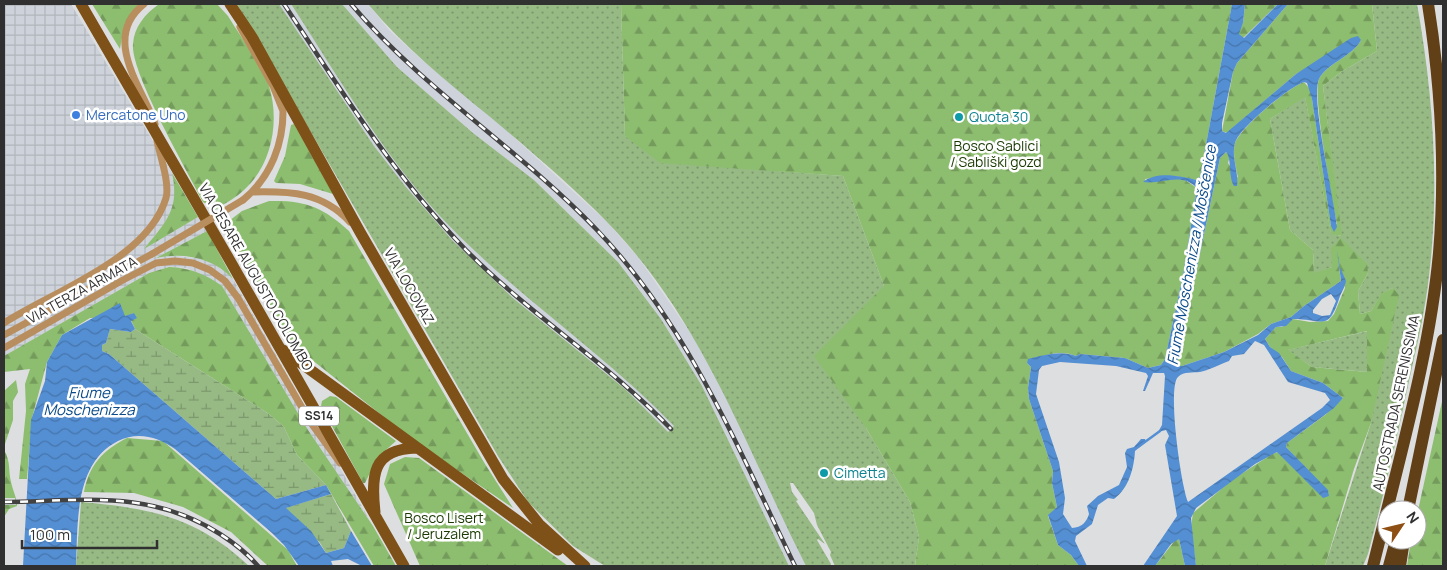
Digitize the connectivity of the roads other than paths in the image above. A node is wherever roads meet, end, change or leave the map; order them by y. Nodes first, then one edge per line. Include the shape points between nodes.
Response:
1 (81, 4) edge
2 (144, 4) edge
3 (223, 4) edge
4 (230, 4) edge
5 (1428, 4) edge
6 (282, 89) junction
7 (283, 111) junction
8 (153, 129) junction
9 (163, 145) junction
10 (252, 192) junction
11 (360, 232) junction
12 (4, 323) edge
13 (5, 335) edge
14 (1443, 340) edge
15 (4, 348) edge
16 (280, 348) junction
17 (416, 448) junction
18 (357, 486) junction
19 (1389, 500) edge
20 (1409, 500) edge
21 (376, 518) junction
22 (1377, 550) edge
23 (1397, 550) edge
24 (1399, 550) edge
25 (404, 566) edge
26 (583, 566) edge
27 (1373, 566) edge
28 (1391, 566) edge
29 (1398, 566) edge

1 - 8 main road, VIA CESARE AUGUSTO COLOMBO
2 - 9 street via 128,29 125,55
3 - 7 street via 273,86
4 - 6 main road, VIA LOCOVAZ
5 - 19 highway, AUTOSTRADA SERENISSIMA via 1440,95 1442,144 1438,254 1419,381
6 - 7 street, VIA TERZA ARMATA
6 - 11 main road, VIA LOCOVAZ
7 - 10 street, VIA TERZA ARMATA via 276,155
8 - 9 main road, VIA CESARE AUGUSTO COLOMBO
8 - 12 street, VIA TERZA ARMATA via 167,196 156,221 138,243 110,263
9 - 16 main road, VIA CESARE AUGUSTO COLOMBO / SS14
10 - 11 street via 288,191 316,197 344,215
10 - 13 street, VIA TERZA ARMATA, bridge via 152,254
11 - 26 main road, VIA LOCOVAZ via 503,479 539,524
14 - 20 highway
15 - 18 street, VIA TERZA ARMATA via 156,264 193,263 225,281 238,298 310,423
16 - 17 main road, VIA LOCOVAZ
16 - 18 main road, VIA CESARE AUGUSTO COLOMBO / SS14
17 - 21 main road via 393,451 379,463 372,485
17 - 26 main road, VIA LOCOVAZ
18 - 21 main road, VIA CESARE AUGUSTO COLOMBO / SS14
21 - 25 main road, VIA CESARE AUGUSTO COLOMBO / SS14
22 - 27 highway, AUTOSTRADA SERENISSIMA
23 - 28 highway
24 - 29 highway

